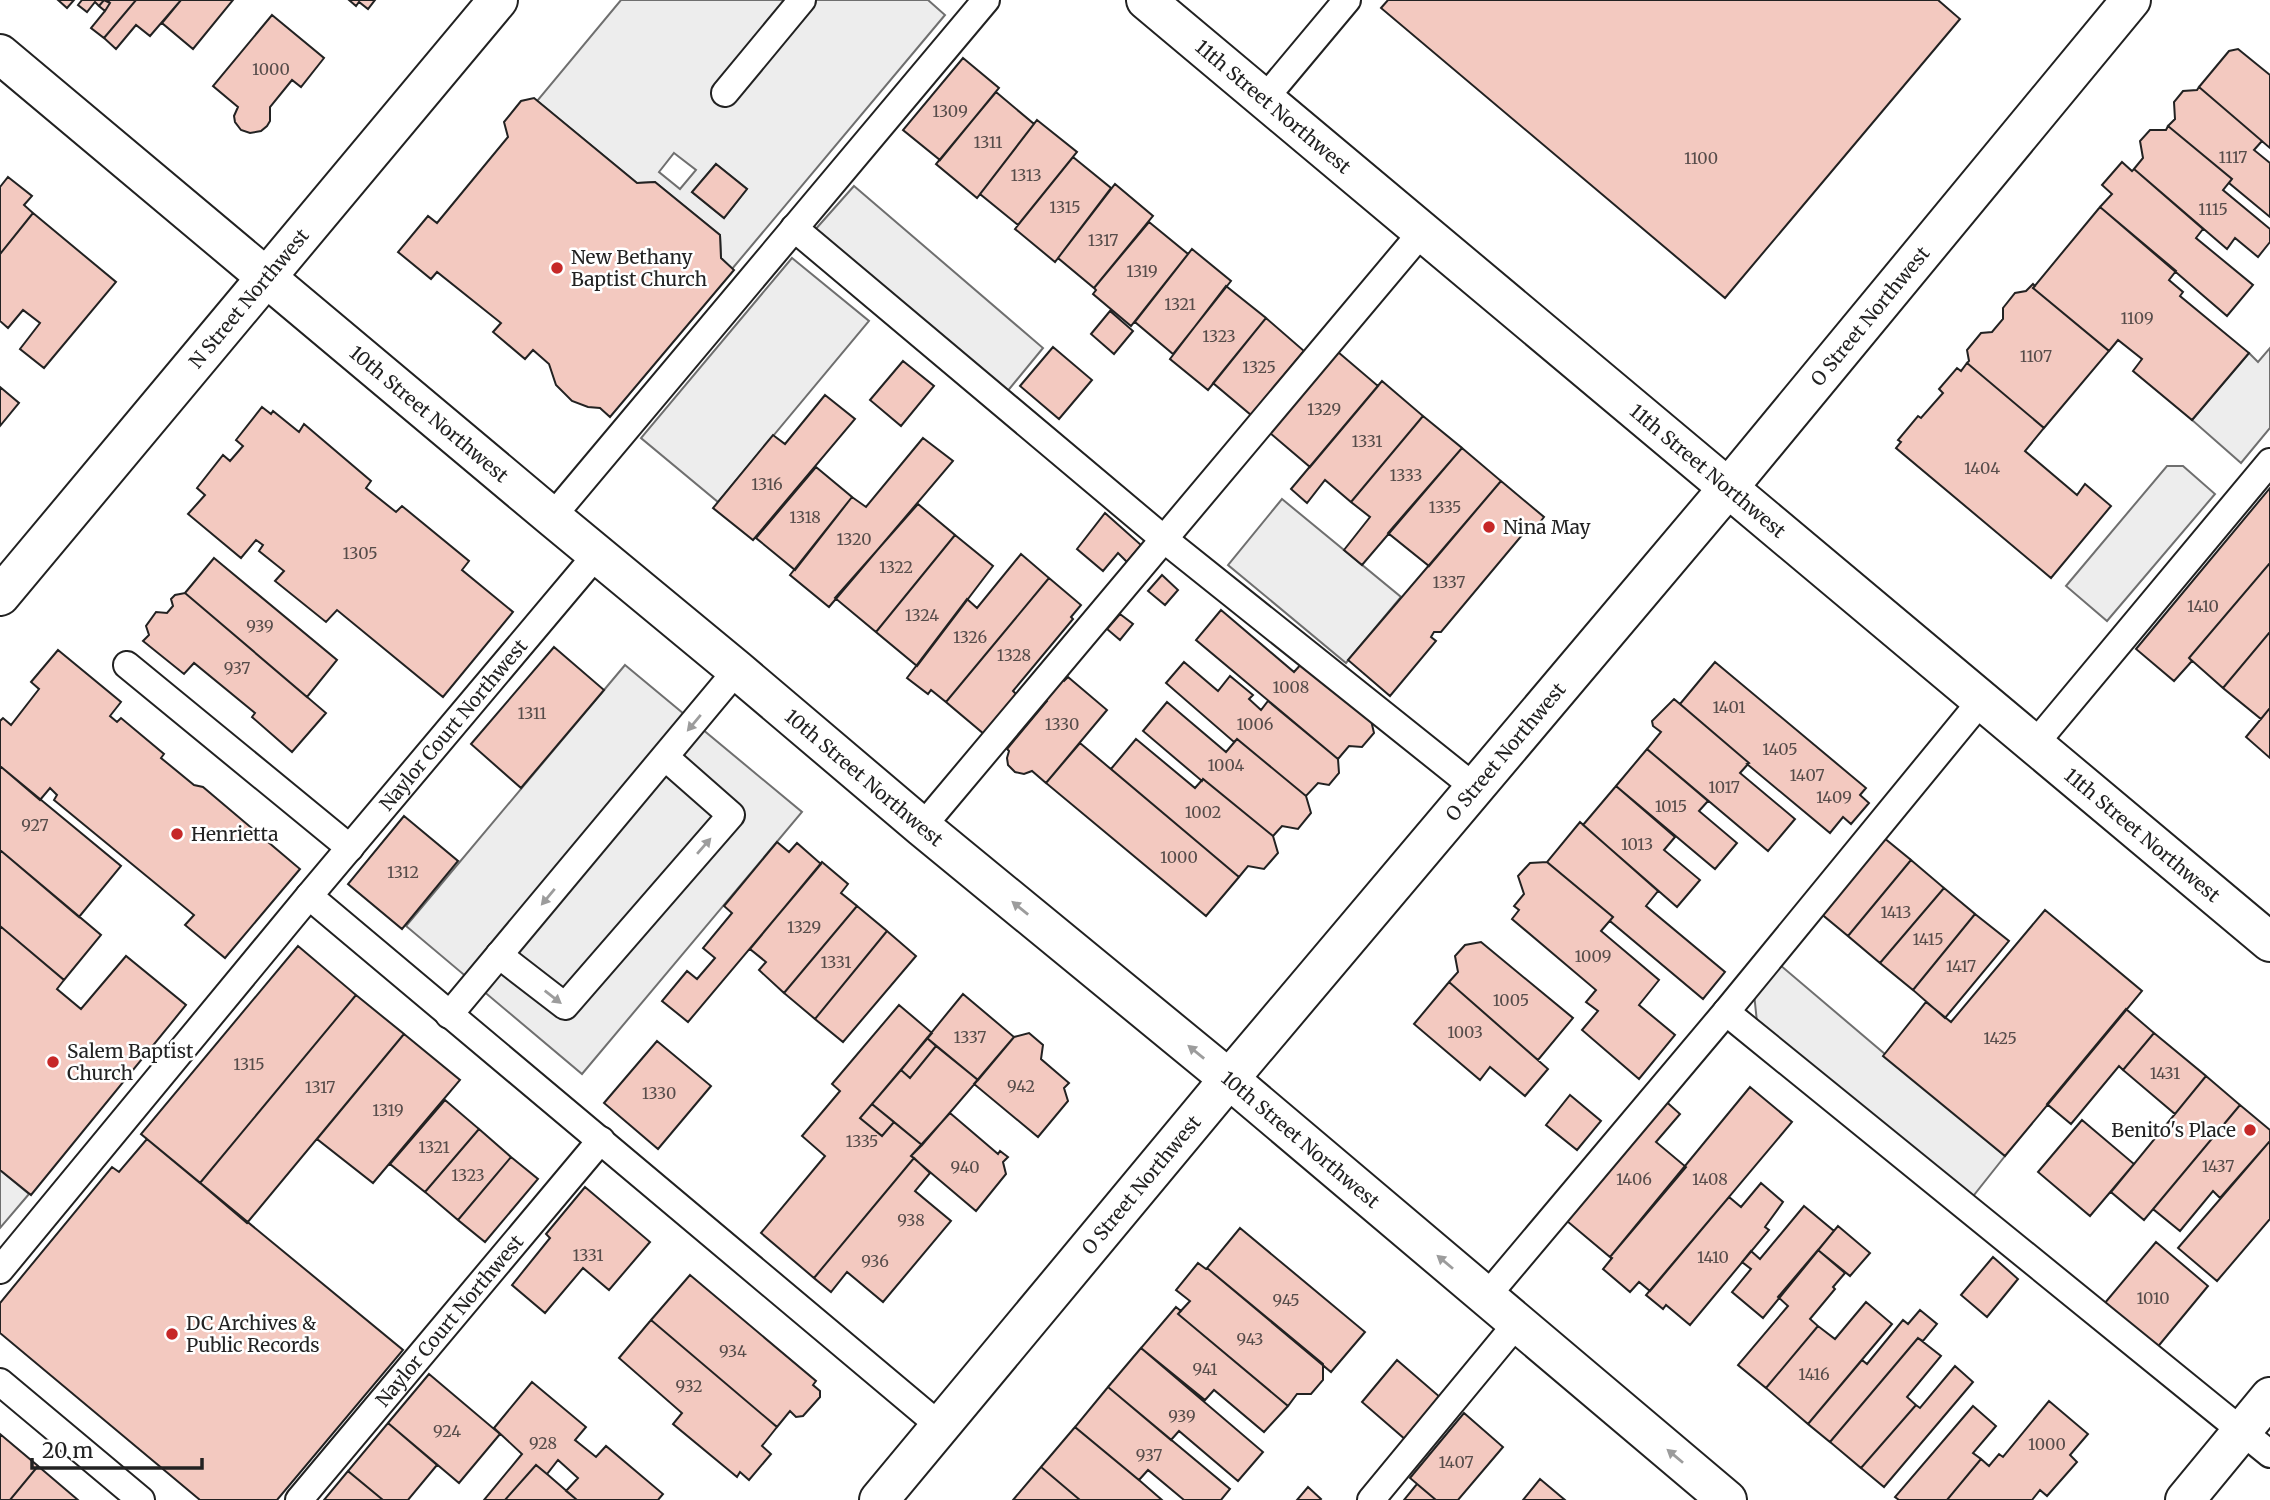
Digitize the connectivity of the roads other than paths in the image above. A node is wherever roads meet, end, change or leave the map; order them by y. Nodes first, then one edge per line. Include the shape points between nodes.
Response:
1 (498, 0) edge
2 (802, 0) edge
3 (986, 0) edge
4 (1146, 0) edge
5 (1347, 0) edge
6 (2131, 0) edge
7 (0, 54) edge
8 (725, 93) dead end
9 (1265, 98) junction
10 (794, 228) junction
11 (1422, 232) junction
12 (266, 277) junction
13 (2270, 462) edge
14 (1728, 488) junction
15 (552, 517) junction
16 (1165, 540) junction
17 (597, 554) junction
18 (0, 596) edge
19 (127, 665) dead end
20 (737, 670) junction
21 (1981, 701) junction
22 (2034, 745) junction
23 (665, 757) junction
24 (1474, 787) junction
25 (922, 827) junction
26 (350, 848) junction
27 (309, 896) junction
28 (2270, 942) edge
29 (499, 955) junction
30 (1727, 1012) junction
31 (449, 1015) junction
32 (1229, 1079) junction
33 (601, 1140) junction
34 (1, 1266) edge
35 (1486, 1297) junction
36 (1518, 1322) junction
37 (0, 1382) edge
38 (2270, 1397) edge
39 (940, 1426) junction
40 (2256, 1443) edge
41 (141, 1500) edge
42 (299, 1500) edge
43 (878, 1500) edge
44 (1371, 1500) edge
45 (1727, 1500) edge
46 (2185, 1500) edge

1 - 12 main road, N Street Northwest
2 - 8 lane
3 - 10 lane
4 - 9 main road, 11th Street Northwest
5 - 9 lane
6 - 14 main road, O Street Northwest
7 - 12 main road, 10th Street Northwest
9 - 11 main road, 11th Street Northwest
10 - 15 lane
10 - 16 lane
11 - 14 main road, 11th Street Northwest
11 - 16 lane
12 - 15 main road, 10th Street Northwest
12 - 18 main road, N Street Northwest
13 - 22 lane
14 - 21 main road, 11th Street Northwest
14 - 24 main road, O Street Northwest
15 - 17 main road, 10th Street Northwest
16 - 24 lane
16 - 25 lane
17 - 20 main road, 10th Street Northwest
17 - 26 lane, Naylor Court Northwest
19 - 26 lane
20 -> 23 lane
20 - 25 main road, 10th Street Northwest
21 - 22 main road, 11th Street Northwest
21 - 30 lane
22 - 28 main road, 11th Street Northwest
23 -> 29 lane
29 -> 23 lane via 565,1006 731,815
24 - 32 main road, O Street Northwest
32 -> 25 main road, 10th Street Northwest
26 - 27 lane, Naylor Court Northwest
27 - 31 lane
27 - 34 lane, Naylor Court Northwest
29 - 31 lane
30 - 35 lane
30 - 40 lane
31 - 33 lane
35 -> 32 main road, 10th Street Northwest
32 - 39 main road, O Street Northwest
33 - 39 lane
33 - 42 lane, Naylor Court Northwest
35 - 36 main road, 10th Street Northwest
36 - 44 lane
45 -> 36 main road, 10th Street Northwest
37 - 41 lane
38 - 40 main road
39 - 43 main road, O Street Northwest
40 - 46 main road

